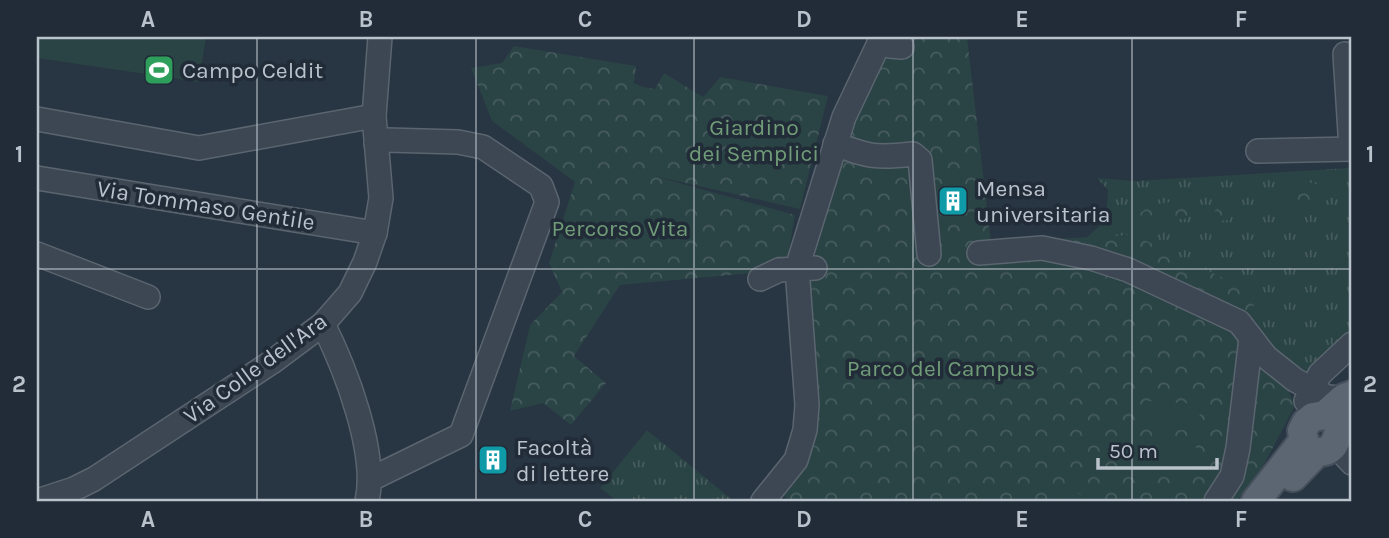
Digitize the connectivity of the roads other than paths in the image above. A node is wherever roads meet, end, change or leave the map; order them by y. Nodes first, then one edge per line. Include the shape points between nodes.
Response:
1 (380, 37) edge
2 (888, 42) edge
3 (1345, 54) dead end
4 (373, 116) junction
5 (37, 119) edge
6 (376, 143) junction
7 (835, 144) junction
8 (1352, 149) edge
9 (1258, 151) dead end
10 (37, 178) edge
11 (375, 233) junction
12 (979, 253) dead end
13 (37, 254) edge
14 (929, 254) dead end
15 (806, 268) junction
16 (760, 279) dead end
17 (148, 297) dead end
18 (323, 324) junction
19 (1251, 338) junction
20 (1352, 344) edge
21 (1330, 418) edge
22 (369, 490) edge
23 (775, 497) edge
24 (37, 501) edge
25 (1216, 501) edge
26 (1256, 501) edge
27 (1269, 501) edge

1 - 4 street, Via Colle dell'Ara
2 - 7 street via 844,117
3 - 8 street
4 - 5 street via 199,148
4 - 6 street, Via Colle dell'Ara
6 - 11 street, Via Colle dell'Ara via 381,198
6 - 22 street via 458,142 484,147 541,186 547,202 461,435
7 - 14 street via 880,158 913,154 920,160
7 - 15 street
8 - 9 street
10 - 11 street, Via Tommaso Gentile
11 - 18 street, Via Colle dell'Ara via 350,293
12 - 19 street via 1042,248 1091,258 1214,309 1239,322
13 - 17 street
15 - 16 street via 779,270
15 - 23 street via 805,430 796,460
18 - 22 street via 350,385
18 - 24 street, Via Colle dell'Ara via 94,479
19 - 21 street
19 - 25 street via 1238,448 1231,476
20 - 21 street via 1320,374
21 - 26 main road
21 - 27 main road

